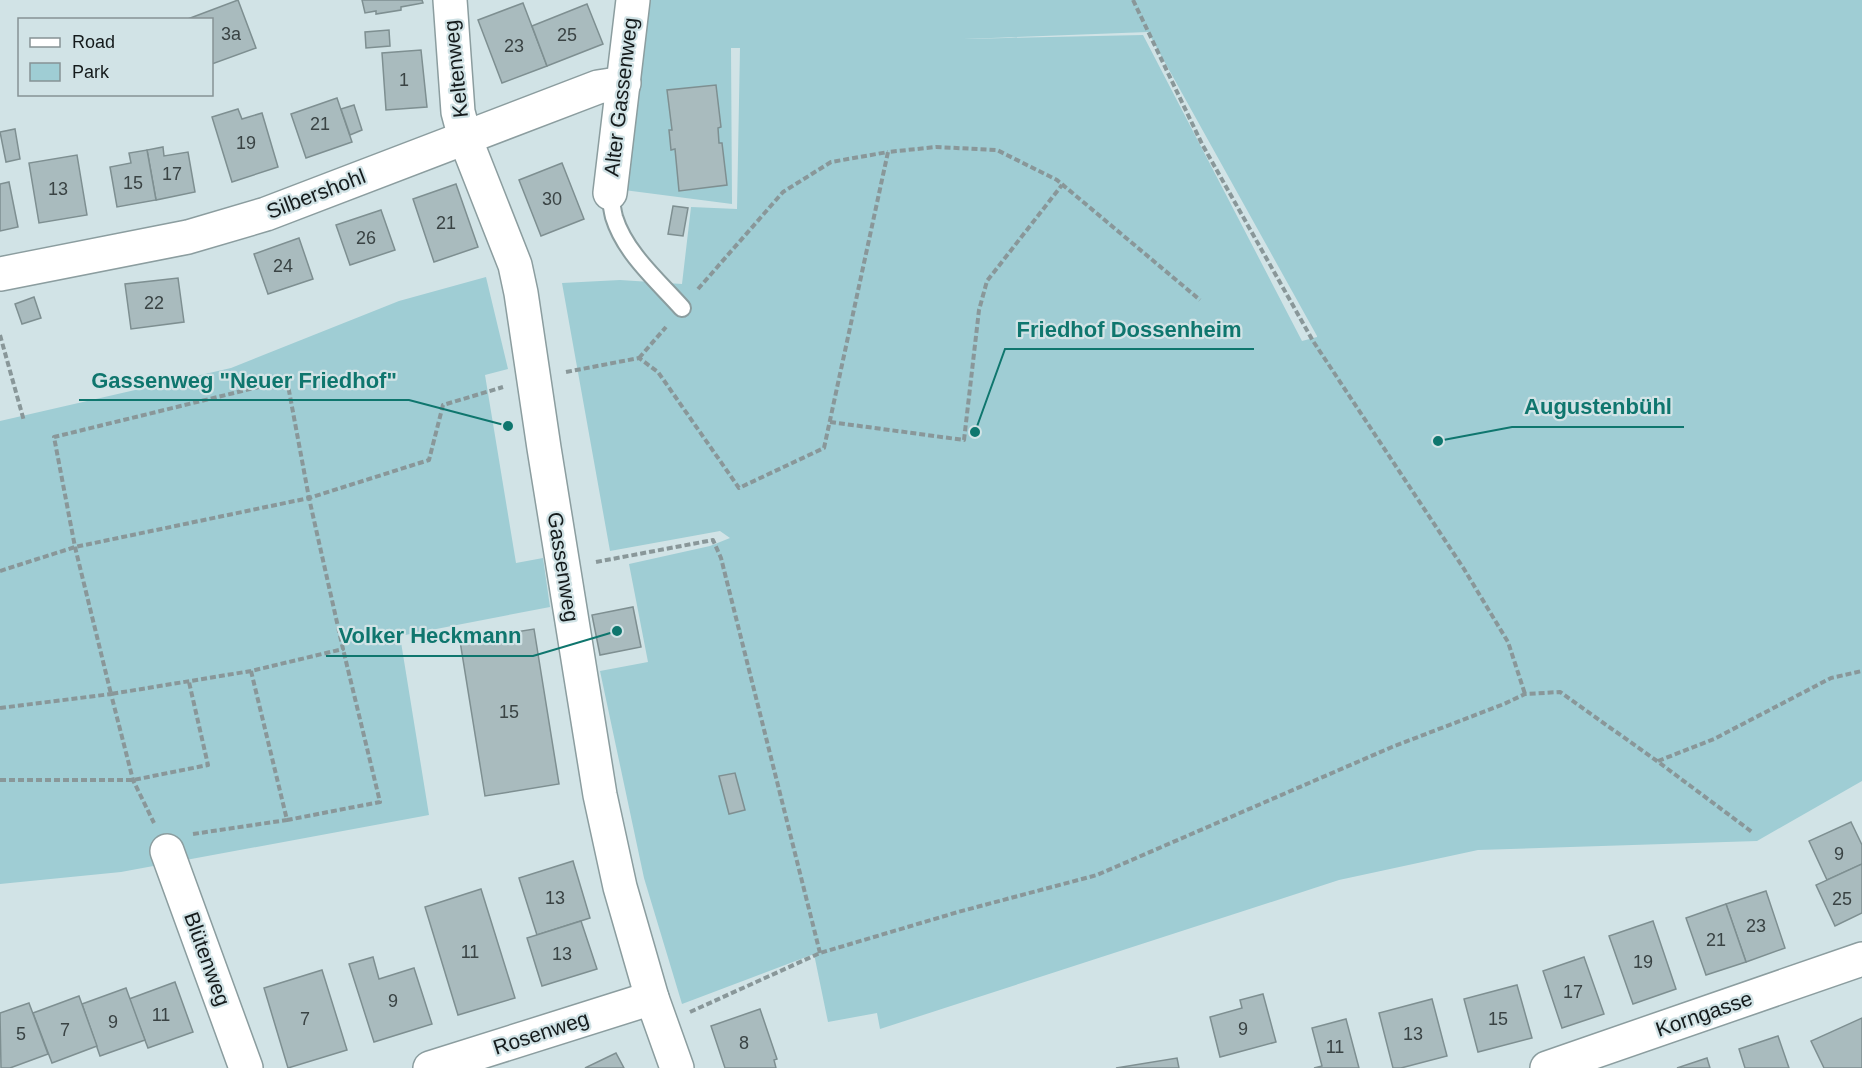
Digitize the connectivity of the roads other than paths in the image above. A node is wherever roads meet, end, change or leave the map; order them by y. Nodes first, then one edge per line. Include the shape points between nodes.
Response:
1 (450, 0) edge
2 (633, 0) edge
3 (624, 83) junction
4 (465, 138) junction
5 (610, 193) joint
6 (0, 274) edge
7 (682, 308) road end
8 (164, 845) road end
9 (1862, 959) edge
10 (657, 1011) junction
11 (237, 1065) edge
12 (430, 1068) edge
13 (677, 1068) edge
14 (1547, 1068) edge

1 - 4 street, Keltenweg via 459,112
2 - 3 street, Alter Gassenweg
3 - 4 street, Silbershohl via 598,87
3 - 5 street, Alter Gassenweg
4 - 6 street, Silbershohl via 266,214 188,237
4 - 10 street, Gassenweg via 515,265 600,795 620,887
5 - 7 lane via 614,217 624,239
8 - 11 street, Blütenweg
9 - 14 street, Korngasse
10 - 12 street, Rosenweg
10 - 13 street, Gassenweg

